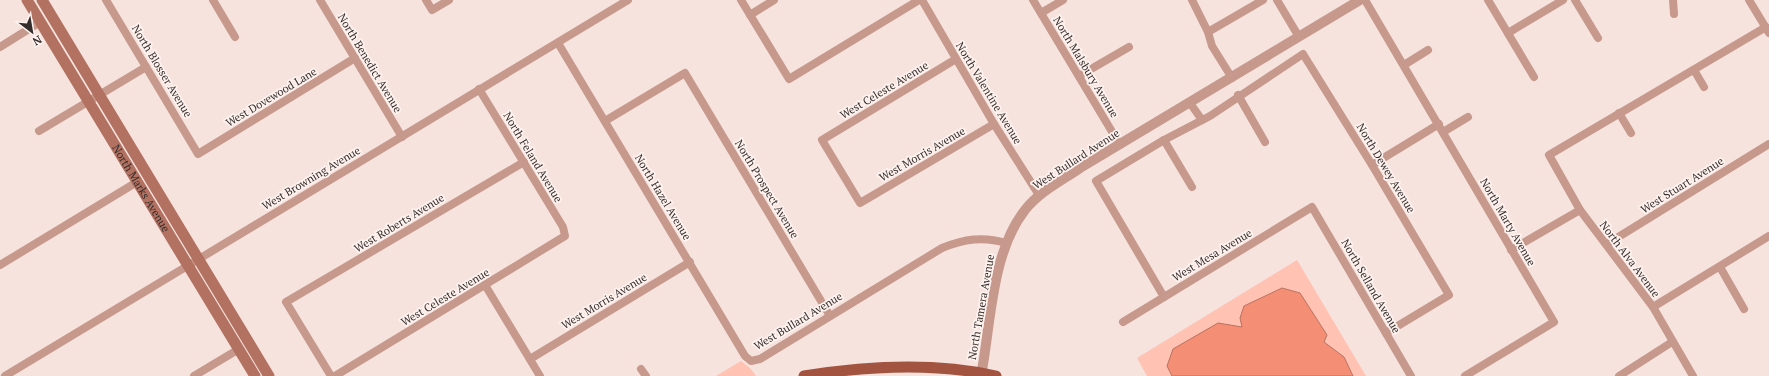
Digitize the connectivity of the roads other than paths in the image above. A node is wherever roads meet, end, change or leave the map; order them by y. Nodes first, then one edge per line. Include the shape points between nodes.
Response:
1 (27, 0) edge
2 (42, 0) edge
3 (106, 0) edge
4 (213, 0) edge
5 (320, 0) edge
6 (426, 0) edge
7 (449, 0) edge
8 (628, 0) edge
9 (741, 0) edge
10 (774, 0) edge
11 (919, 0) edge
12 (922, 0) edge
13 (1033, 0) edge
14 (1063, 0) edge
15 (1192, 0) edge
16 (1263, 0) edge
17 (1277, 0) edge
18 (1360, 0) edge
19 (1365, 0) edge
20 (1488, 0) edge
21 (1563, 0) edge
22 (1575, 0) edge
23 (1673, 0) edge
24 (1749, 0) edge
25 (1041, 13) junction
26 (750, 14) junction
27 (1674, 14) dead end
28 (40, 22) junction
29 (1767, 30) edge
30 (1208, 32) junction
31 (1508, 33) junction
32 (235, 37) dead end
33 (1299, 37) junction
34 (1598, 38) dead end
35 (558, 42) junction
36 (0, 46) edge
37 (1129, 47) dead end
38 (1428, 50) dead end
39 (355, 58) junction
40 (956, 59) junction
41 (1404, 65) junction
42 (146, 67) junction
43 (1694, 70) junction
44 (1078, 76) junction
45 (1534, 77) dead end
46 (1232, 78) junction
47 (1704, 86) dead end
48 (479, 89) junction
49 (99, 94) junction
50 (1238, 96) junction
51 (88, 101) junction
52 (1190, 103) junction
53 (1618, 113) junction
54 (1468, 117) dead end
55 (1202, 120) junction
56 (605, 121) junction
57 (994, 124) junction
58 (1439, 124) junction
59 (39, 131) dead end
60 (1444, 132) junction
61 (1631, 133) dead end
62 (402, 137) junction
63 (1164, 140) junction
64 (1265, 142) dead end
65 (1769, 144) edge
66 (1120, 145) junction
67 (198, 154) joint
68 (524, 162) junction
69 (1372, 165) junction
70 (137, 182) junction
71 (1192, 187) dead end
72 (1039, 195) junction
73 (860, 203) joint
74 (1312, 207) joint
75 (1580, 210) junction
76 (565, 236) joint
77 (1769, 236) edge
78 (1006, 243) junction
79 (1607, 244) junction
80 (1511, 250) junction
81 (193, 262) junction
82 (690, 262) junction
83 (0, 265) edge
84 (1720, 267) junction
85 (485, 285) junction
86 (1164, 297) junction
87 (1653, 307) junction
88 (1744, 308) dead end
89 (830, 316) junction
90 (1123, 322) dead end
91 (1386, 333) junction
92 (1672, 342) junction
93 (239, 349) junction
94 (530, 359) junction
95 (751, 361) joint
96 (982, 374) edge
97 (5, 376) edge
98 (194, 376) edge
99 (256, 376) edge
100 (268, 376) edge
101 (331, 376) edge
102 (335, 376) edge
103 (540, 376) edge
104 (804, 376) edge
105 (996, 376) edge
106 (1411, 376) edge
107 (1465, 376) edge
108 (1619, 376) edge
109 (1693, 376) edge

1 - 28 main road, North Marks Avenue
2 - 49 main road, North Marks Avenue
3 - 42 street, North Blosser Avenue
4 - 32 street
5 - 39 street, North Benedict Avenue
6 - 7 street via 432,10
8 - 35 street, West Browning Avenue
9 - 26 street
10 - 26 street
11 - 26 street via 788,78
12 - 40 street, North Valentine Avenue
13 - 25 street, North Malsbury Avenue
14 - 25 street
15 - 30 street
16 - 30 street
17 - 33 street
18 - 33 street, West Bullard Avenue
19 - 41 street, North Marty Avenue
20 - 31 street
21 - 31 street
22 - 34 street
23 - 27 street
24 - 29 street
25 - 44 street, North Malsbury Avenue
28 - 36 street
28 - 51 main road, North Marks Avenue
29 - 43 street
30 - 46 street via 1212,46
31 - 45 street
33 - 46 street, West Bullard Avenue
35 - 48 street, West Browning Avenue
35 - 56 street, North Hazel Avenue
37 - 44 street
38 - 41 street
39 - 62 street, North Benedict Avenue
39 - 67 street, West Dovewood Lane
40 - 57 street, North Valentine Avenue
40 - 73 street, West Celeste Avenue via 822,140
41 - 58 street, North Marty Avenue
42 - 49 street
42 - 67 street, North Blosser Avenue
43 - 47 street
43 - 53 street
44 - 66 street, North Malsbury Avenue
46 - 52 street, West Bullard Avenue
48 - 62 street, West Browning Avenue
48 - 68 street, North Feland Avenue
49 - 51 street
49 - 81 main road, North Marks Avenue
50 - 55 street
50 - 64 street
50 - 69 street, North Dewey Avenue via 1303,54
51 - 59 street
51 - 70 main road, North Marks Avenue
52 - 55 street
52 - 66 street, West Bullard Avenue
53 - 61 street
53 - 75 street, North Alva Avenue via 1549,155
54 - 60 street
55 - 63 street
56 - 82 street, North Hazel Avenue
56 - 89 street, North Prospect Avenue via 685,73
57 - 72 street, North Valentine Avenue
57 - 73 street, West Morris Avenue
58 - 60 street, North Marty Avenue
58 - 69 street
60 - 80 street, North Marty Avenue
62 - 81 street, West Browning Avenue
63 - 71 street
63 - 86 street via 1096,181
65 - 79 street, West Stuart Avenue
66 - 72 street, West Bullard Avenue
68 - 76 street, North Feland Avenue via 563,227
68 - 101 street, West Roberts Avenue via 286,302
69 - 91 street, North Dewey Avenue via 1449,295
70 - 81 main road, North Marks Avenue
70 - 83 street
72 - 78 street, West Bullard Avenue via 1025,210
74 - 86 street, West Mesa Avenue
74 - 91 street, North Selland Avenue
75 - 79 street, North Alva Avenue
75 - 80 street
76 - 85 street, West Celeste Avenue
77 - 84 street
78 - 89 street, West Bullard Avenue via 984,238 957,242 942,248
78 - 96 street, North Tamera Avenue via 1001,258
79 - 87 street, North Alva Avenue
80 - 107 street, North Marty Avenue via 1554,322
81 - 93 main road, North Marks Avenue
81 - 97 street, West Browning Avenue
81 - 100 main road, North Marks Avenue
82 - 94 street, West Morris Avenue
82 - 95 street, North Hazel Avenue via 745,356
84 - 87 street
84 - 88 street
85 - 94 street
85 - 102 street, West Celeste Avenue
86 - 90 street, West Mesa Avenue
87 - 92 street, North Alva Avenue
89 - 95 street, West Bullard Avenue via 760,359
91 - 106 street, North Selland Avenue
92 - 108 street
92 - 109 street, North Alva Avenue
93 - 98 street
93 - 99 main road, North Marks Avenue
94 - 103 street
96 - 104 main road via 924,368 861,369
96 - 105 main road

